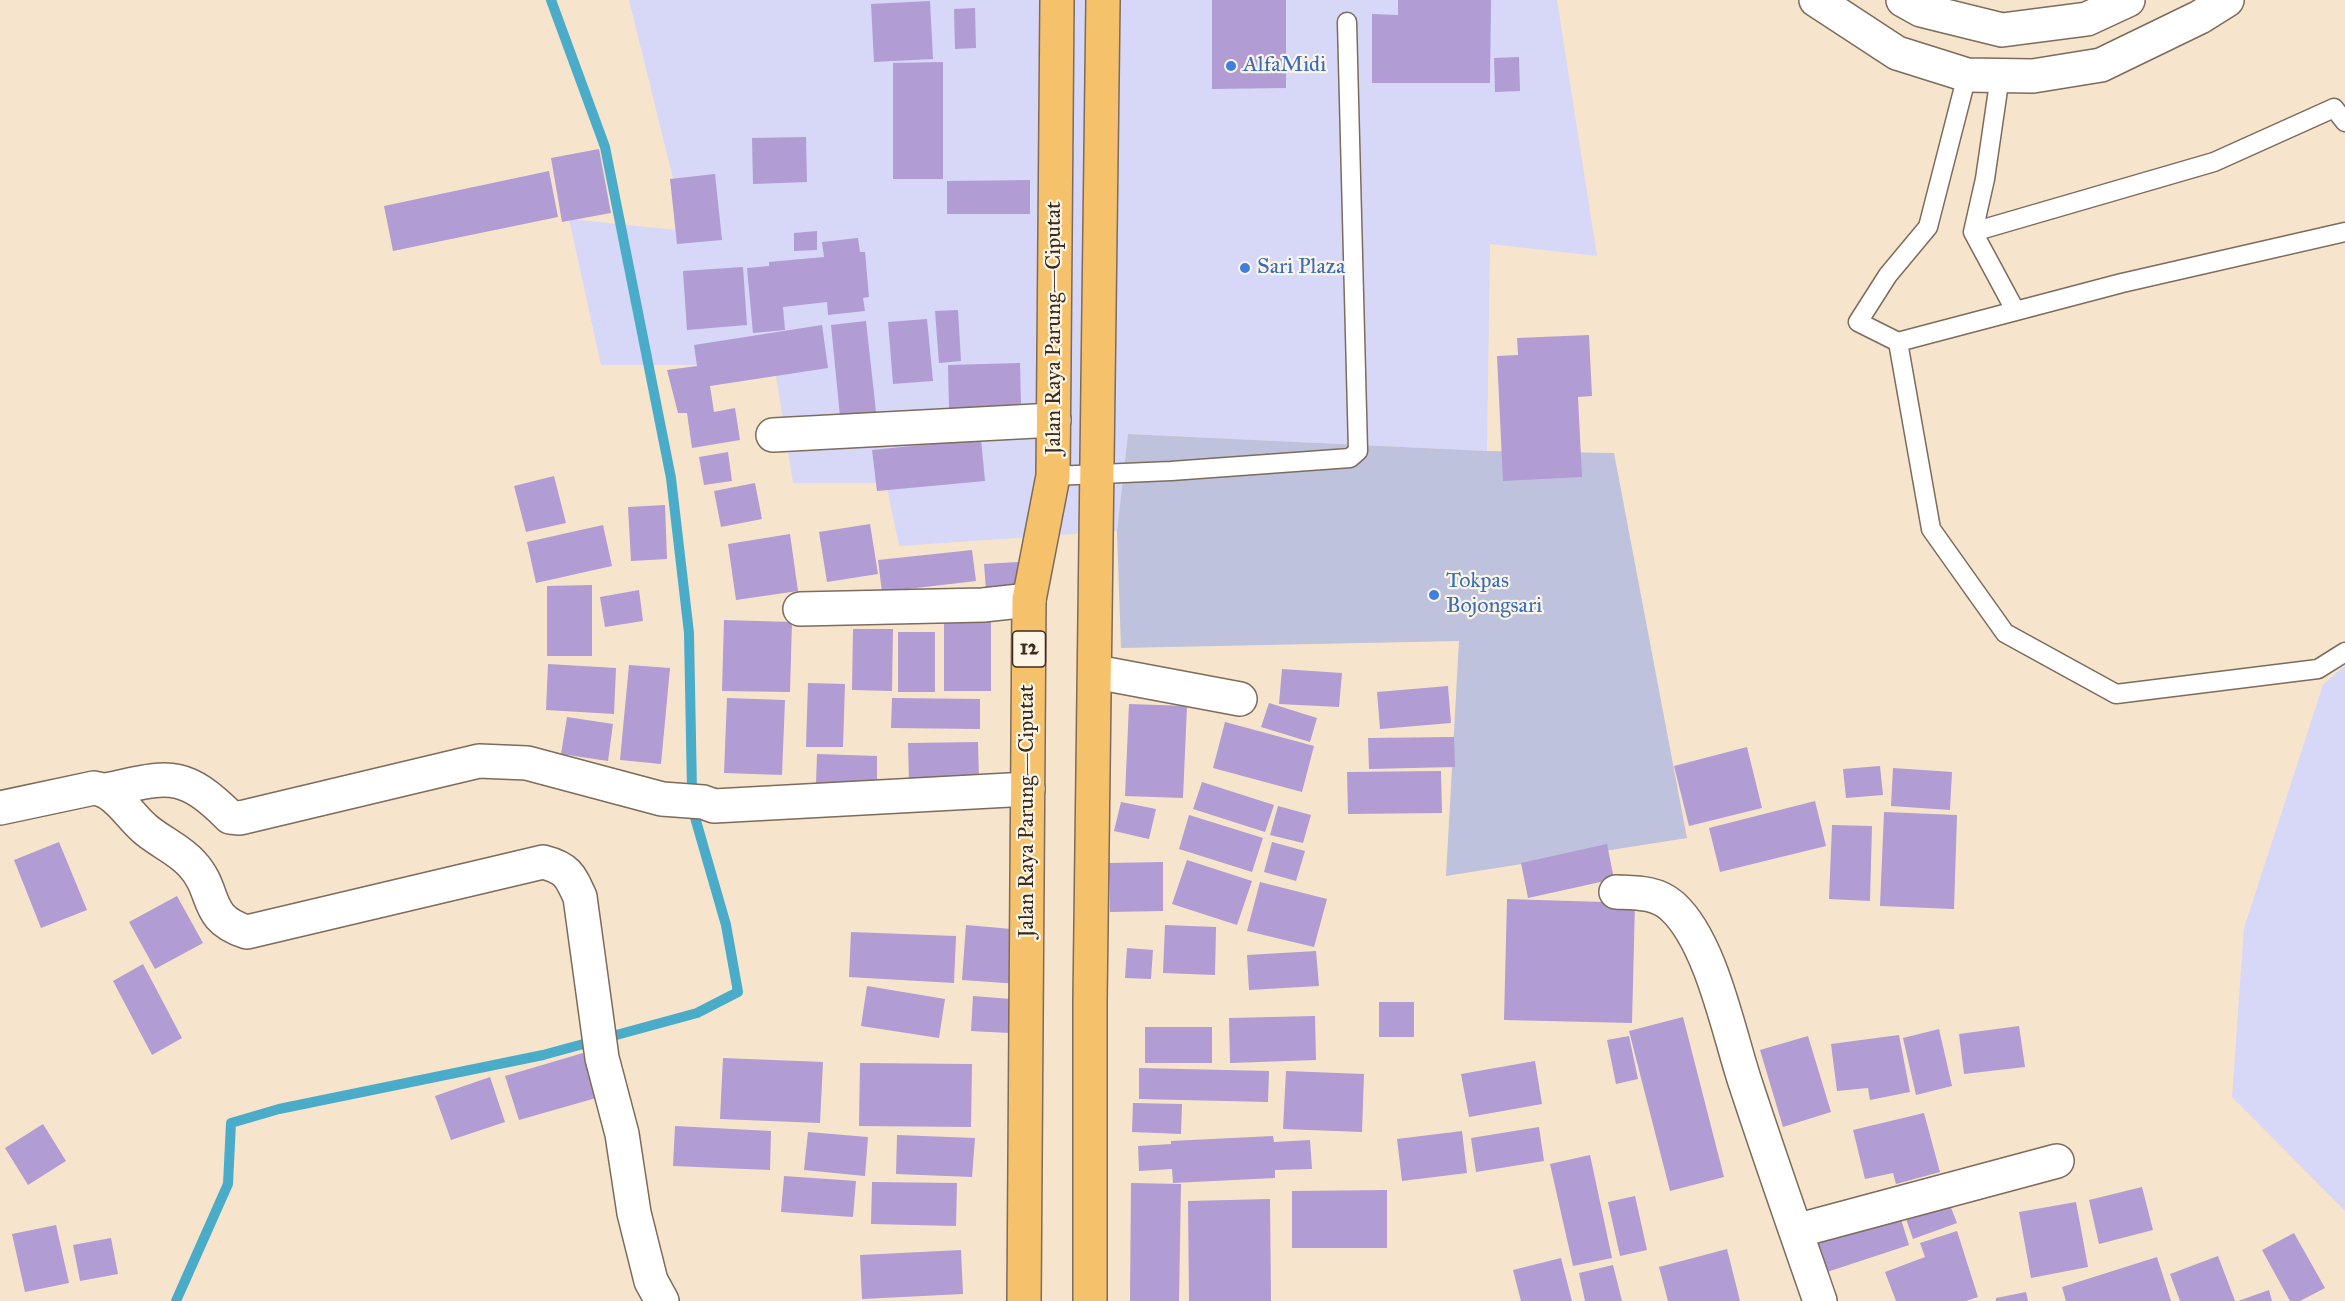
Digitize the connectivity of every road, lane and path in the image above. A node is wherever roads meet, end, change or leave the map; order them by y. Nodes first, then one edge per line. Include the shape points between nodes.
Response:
1 (1057, 0) edge
2 (1103, 0) edge
3 (1816, 0) edge
4 (1903, 0) edge
5 (2128, 0) edge
6 (2227, 0) edge
7 (1347, 22) dead end
8 (1966, 75) junction
9 (2000, 76) junction
10 (2345, 122) edge
11 (1973, 232) junction
12 (2345, 232) edge
13 (2015, 310) junction
14 (1898, 342) junction
15 (1054, 420) junction
16 (773, 435) dead end
17 (1098, 474) junction
18 (1053, 476) junction
19 (1029, 600) junction
20 (800, 609) dead end
21 (2345, 652) edge
22 (1096, 672) junction
23 (1240, 699) dead end
24 (1028, 789) junction
25 (106, 790) junction
26 (0, 808) edge
27 (1616, 892) dead end
28 (2057, 1161) dead end
29 (1796, 1231) junction
30 (662, 1301) edge
31 (1024, 1301) edge
32 (1090, 1301) edge
33 (1820, 1301) edge

1 - 15 highway, Jalan Raya Parung—Ciputat / 12
2 - 17 highway, Jalan Raya Parung—Ciputat
3 - 8 street via 1898,53
4 - 5 street via 1921,10 2002,30 2087,19
6 - 9 street via 2101,65 2033,76
7 - 17 lane via 1358,451 1350,458
8 - 9 street
8 - 14 lane via 1928,227 1888,275 1858,322
9 - 11 lane
10 - 11 lane via 2334,108 2214,162
11 - 13 lane
12 - 13 lane
13 - 14 lane
14 - 21 lane via 1931,528 2005,633 2116,694 2318,669
15 - 16 street
15 - 18 highway, Jalan Raya Parung—Ciputat / 12
17 - 18 lane
17 - 22 highway, Jalan Raya Parung—Ciputat
18 - 19 highway, Jalan Raya Parung—Ciputat / 12
19 - 20 street via 983,605
19 - 24 highway, Jalan Raya Parung—Ciputat / 12
22 - 23 street
22 - 32 highway, Jalan Raya Parung—Ciputat
24 - 25 street via 714,806 662,799 505,760 479,761 240,818 230,817 186,782 172,778
24 - 31 highway, Jalan Raya Parung—Ciputat / 12
25 - 26 street via 94,788
25 - 30 street via 144,828 191,862 204,879 215,913 232,928 247,932 543,862 561,867 580,897 602,1058 622,1134 634,1213 651,1281
27 - 29 street via 1649,893 1671,905 1695,938 1718,993
28 - 29 street
29 - 33 street

